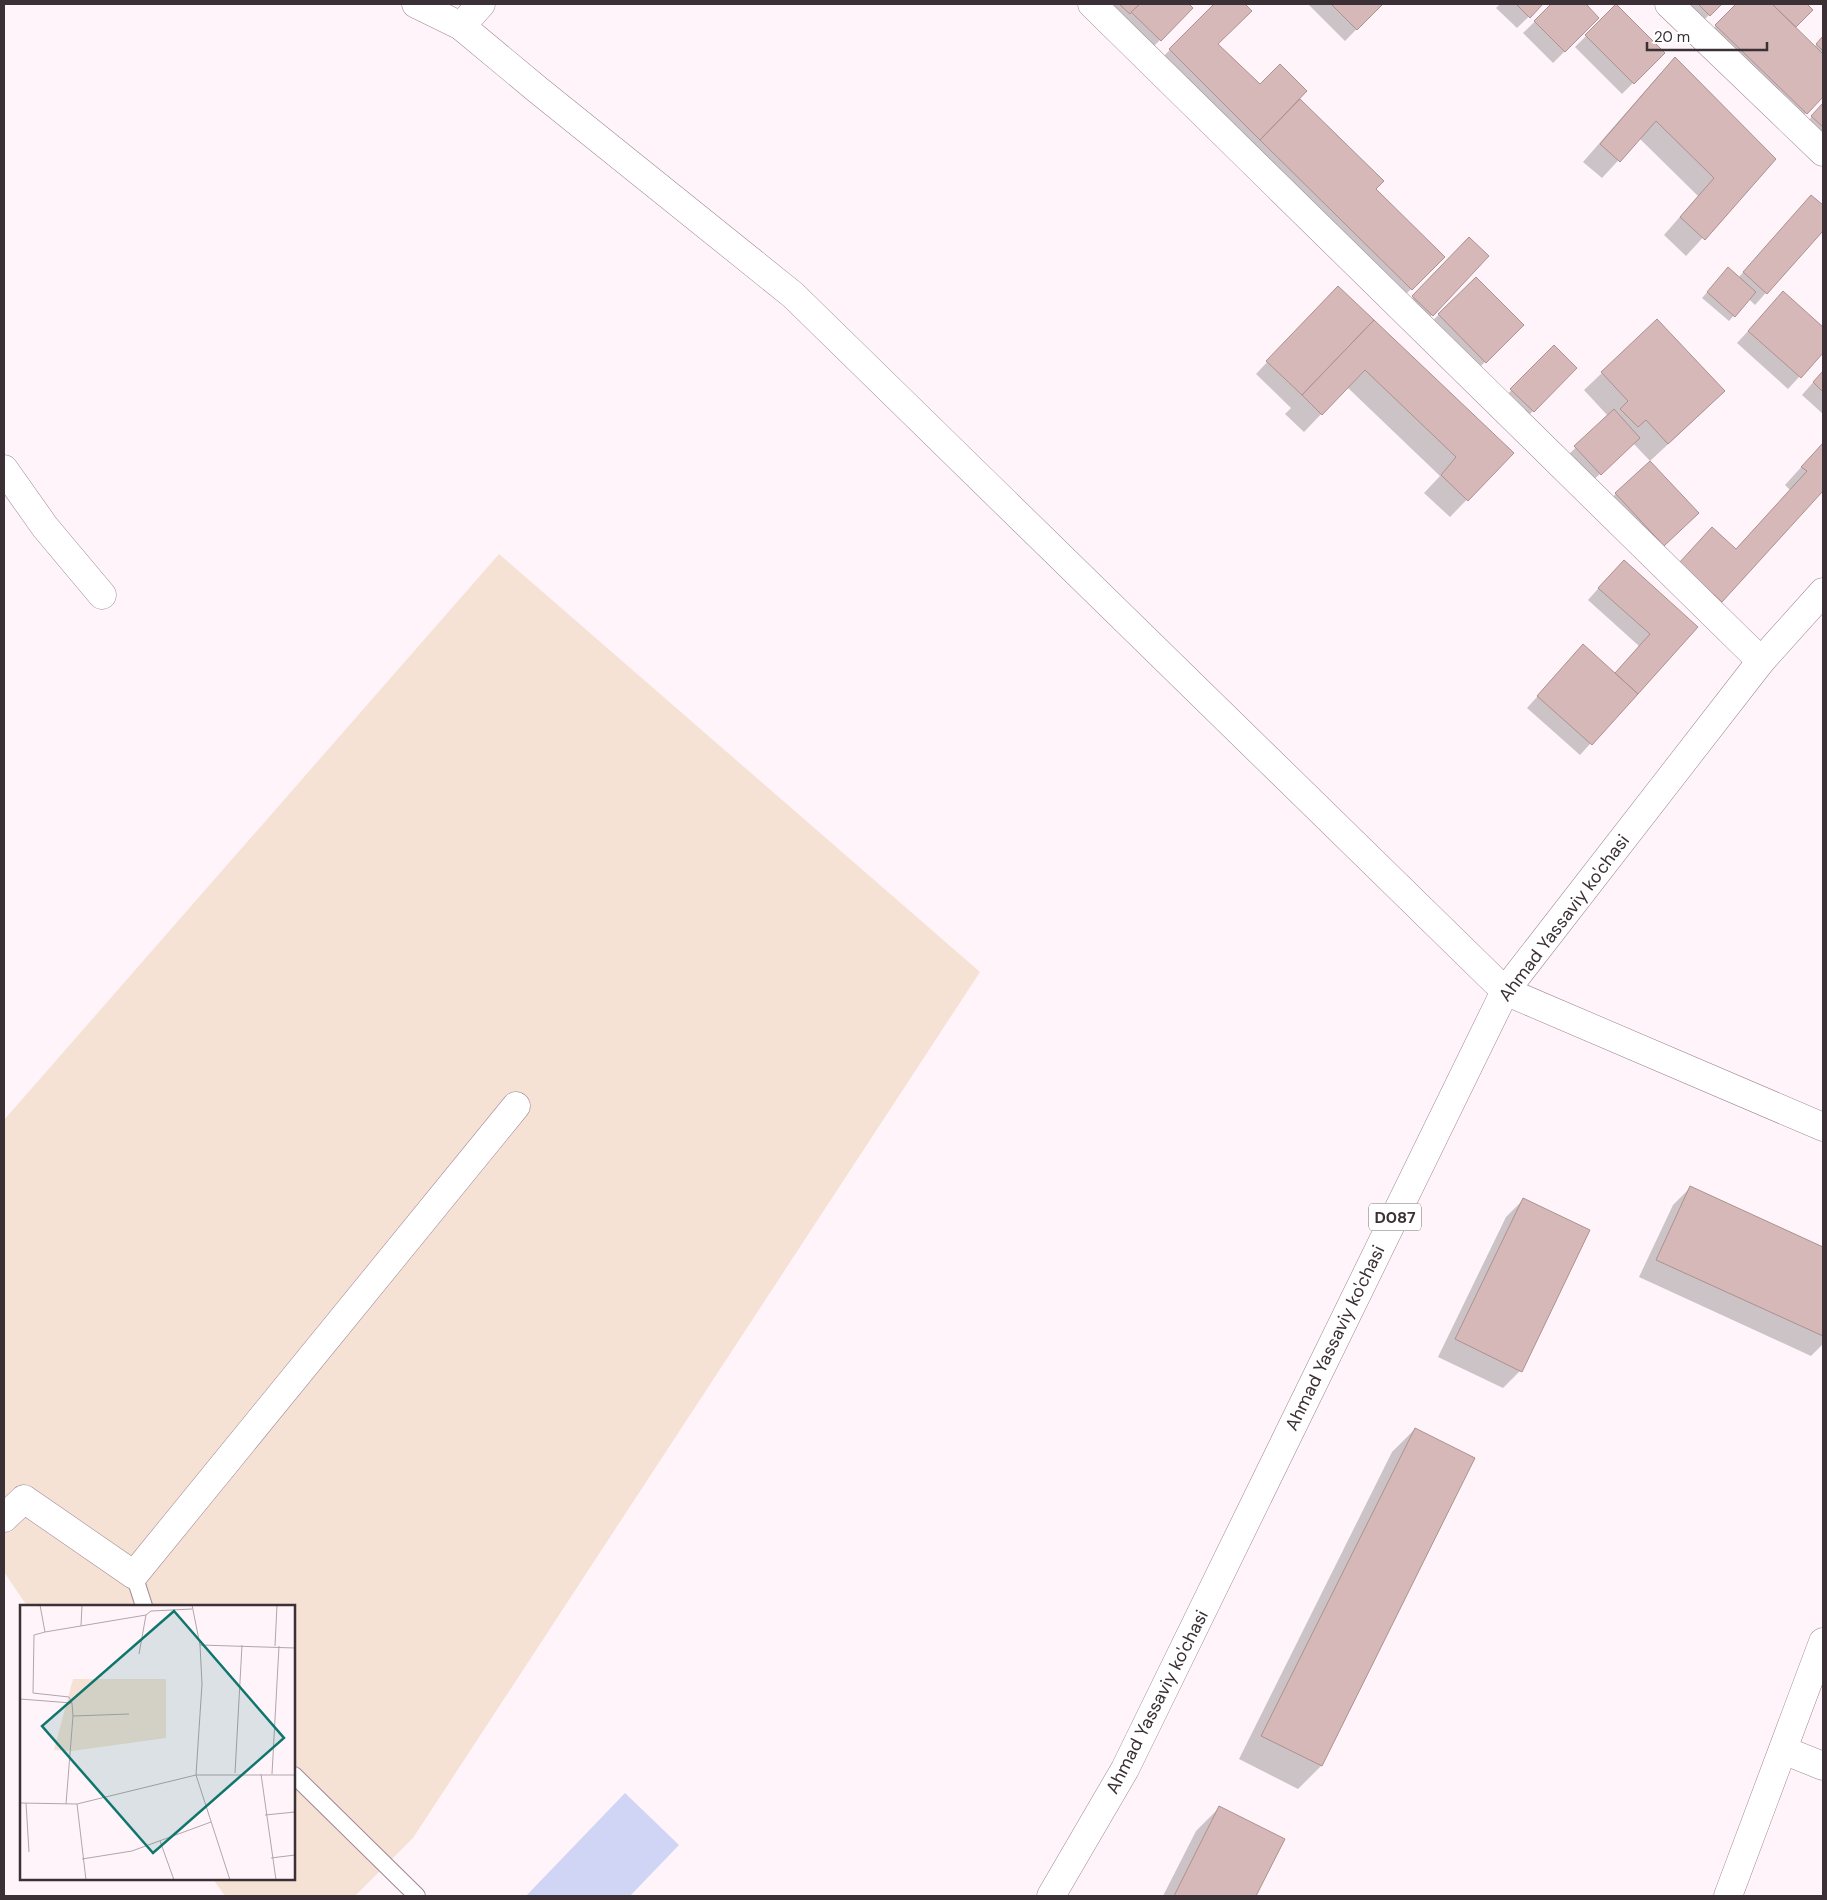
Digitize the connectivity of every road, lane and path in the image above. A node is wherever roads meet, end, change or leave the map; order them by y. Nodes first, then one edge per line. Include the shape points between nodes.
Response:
1 (416, 4) edge
2 (481, 4) edge
3 (1092, 4) edge
4 (1669, 4) edge
5 (461, 26) junction
6 (1823, 152) edge
7 (4, 470) edge
8 (1823, 592) edge
9 (102, 595) dead end
10 (1761, 661) junction
11 (1505, 991) junction
12 (516, 1106) dead end
13 (1823, 1127) edge
14 (14, 1492) edge
15 (4, 1518) edge
16 (134, 1575) junction
17 (144, 1605) edge
18 (1823, 1642) edge
19 (1783, 1750) junction
20 (1823, 1766) edge
21 (295, 1776) edge
22 (417, 1896) edge
23 (1051, 1896) edge
24 (1728, 1896) edge

1 - 5 street
2 - 5 street
3 - 10 street
4 - 6 street
5 - 11 street via 792,295
7 - 9 street via 45,527
8 - 10 street, Ahmad Yassaviy ko'chasi / D087
10 - 11 street, Ahmad Yassaviy ko'chasi / D087
11 - 13 street
11 - 23 street, Ahmad Yassaviy ko'chasi / D087 via 1125,1769
12 - 16 street
14 - 15 street
14 - 16 street
16 - 17 lane
18 - 19 street
19 - 20 street
19 - 24 street
21 - 22 lane

